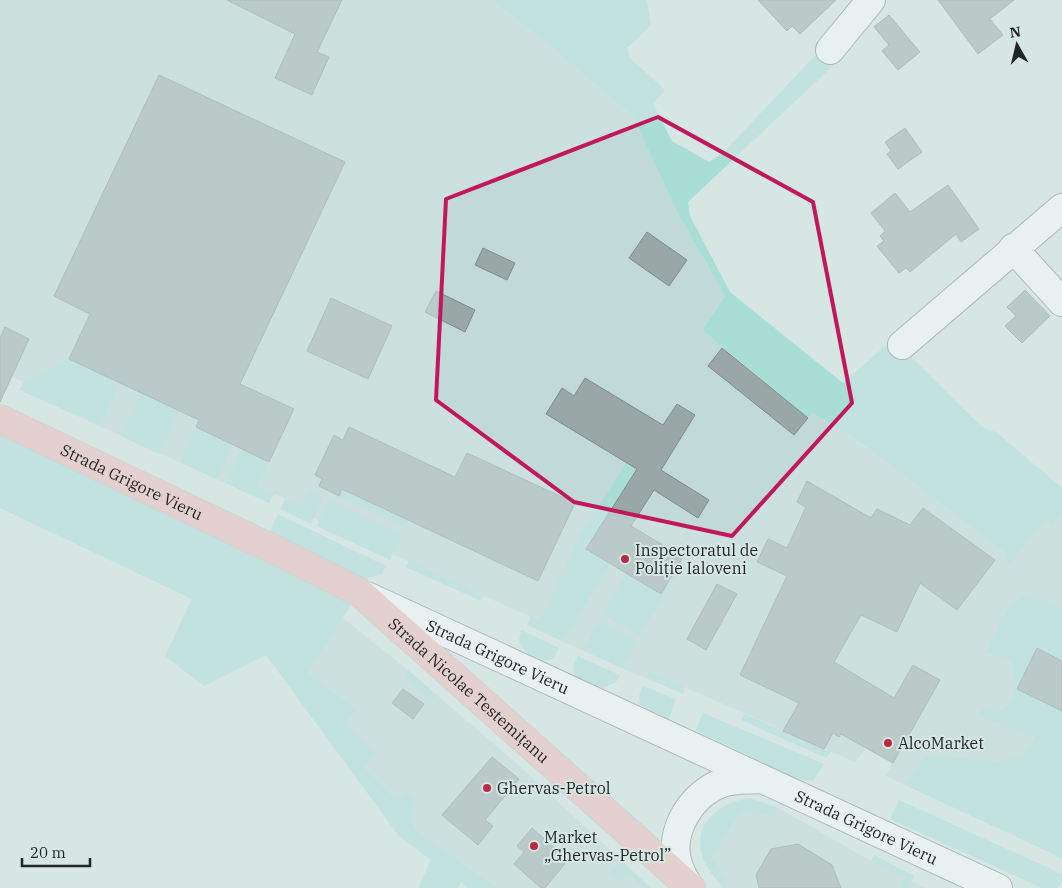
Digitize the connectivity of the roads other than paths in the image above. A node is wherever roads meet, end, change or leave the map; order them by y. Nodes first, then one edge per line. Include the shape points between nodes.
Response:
1 (871, 0) edge
2 (830, 50) dead end
3 (1062, 208) edge
4 (1013, 248) junction
5 (1062, 302) edge
6 (902, 345) dead end
7 (0, 420) edge
8 (359, 592) junction
9 (761, 779) junction
10 (689, 887) edge
11 (998, 888) edge

1 - 2 street
3 - 4 street
4 - 5 street
4 - 6 street
7 - 8 main road, Strada Grigore Vieru
8 - 9 street, Strada Grigore Vieru
8 - 10 main road, Strada Nicolae Testemițanu
9 - 10 street via 722,782 700,794 684,814 676,838 677,863
9 - 11 street, Strada Grigore Vieru

